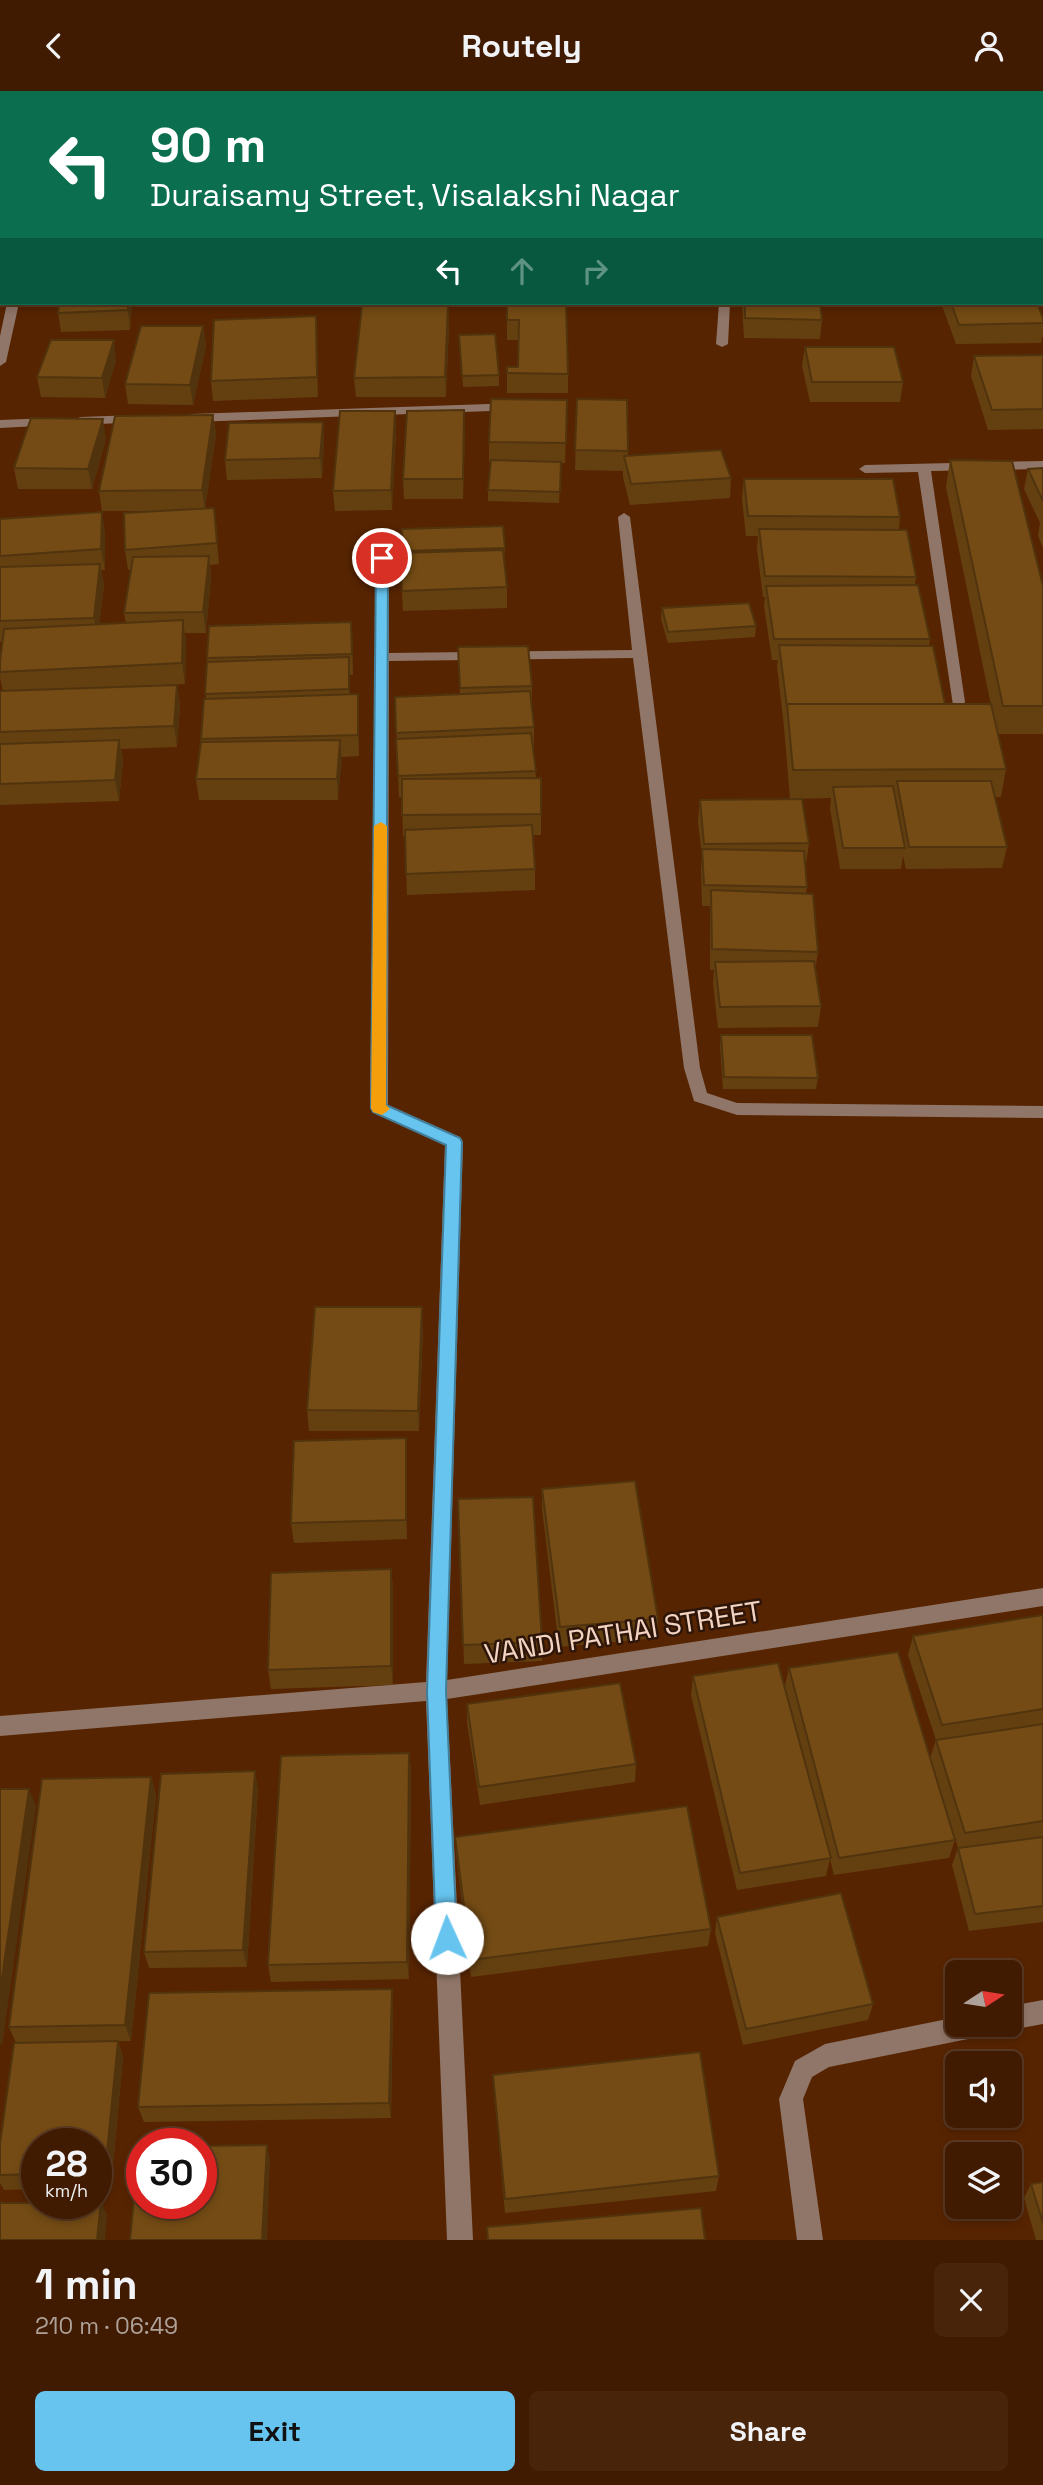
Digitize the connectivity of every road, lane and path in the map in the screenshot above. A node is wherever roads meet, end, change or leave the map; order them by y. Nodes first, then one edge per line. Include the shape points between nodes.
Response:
1 (13, 305) edge
2 (724, 305) edge
3 (722, 344) dead end
4 (0, 362) edge
5 (529, 407) edge
6 (181, 418) edge
7 (153, 419) edge
8 (0, 424) edge
9 (1043, 465) edge
10 (924, 468) junction
11 (865, 469) dead end
12 (625, 517) dead end
13 (383, 534) dead end
14 (639, 654) junction
15 (382, 657) junction
16 (958, 702) edge
17 (1043, 1112) edge
18 (1043, 1597) edge
19 (436, 1691) junction
20 (0, 1727) edge
21 (1043, 2012) edge
22 (1022, 2016) edge
23 (945, 2032) edge
24 (460, 2240) edge
25 (810, 2240) edge

1 - 4 street
2 - 3 street
5 - 6 street
7 - 8 street
9 - 10 street
10 - 11 street
10 - 16 street
12 - 14 street
13 - 15 street
14 - 15 street
14 - 17 street via 692,1068 700,1097 737,1109
15 - 19 street via 379,1108 454,1142
18 - 19 street, VANDI PATHAI STREET
19 - 20 street, VANDI PATHAI STREET
19 - 24 street
21 - 22 street
23 - 25 street via 825,2056 803,2069 791,2099

